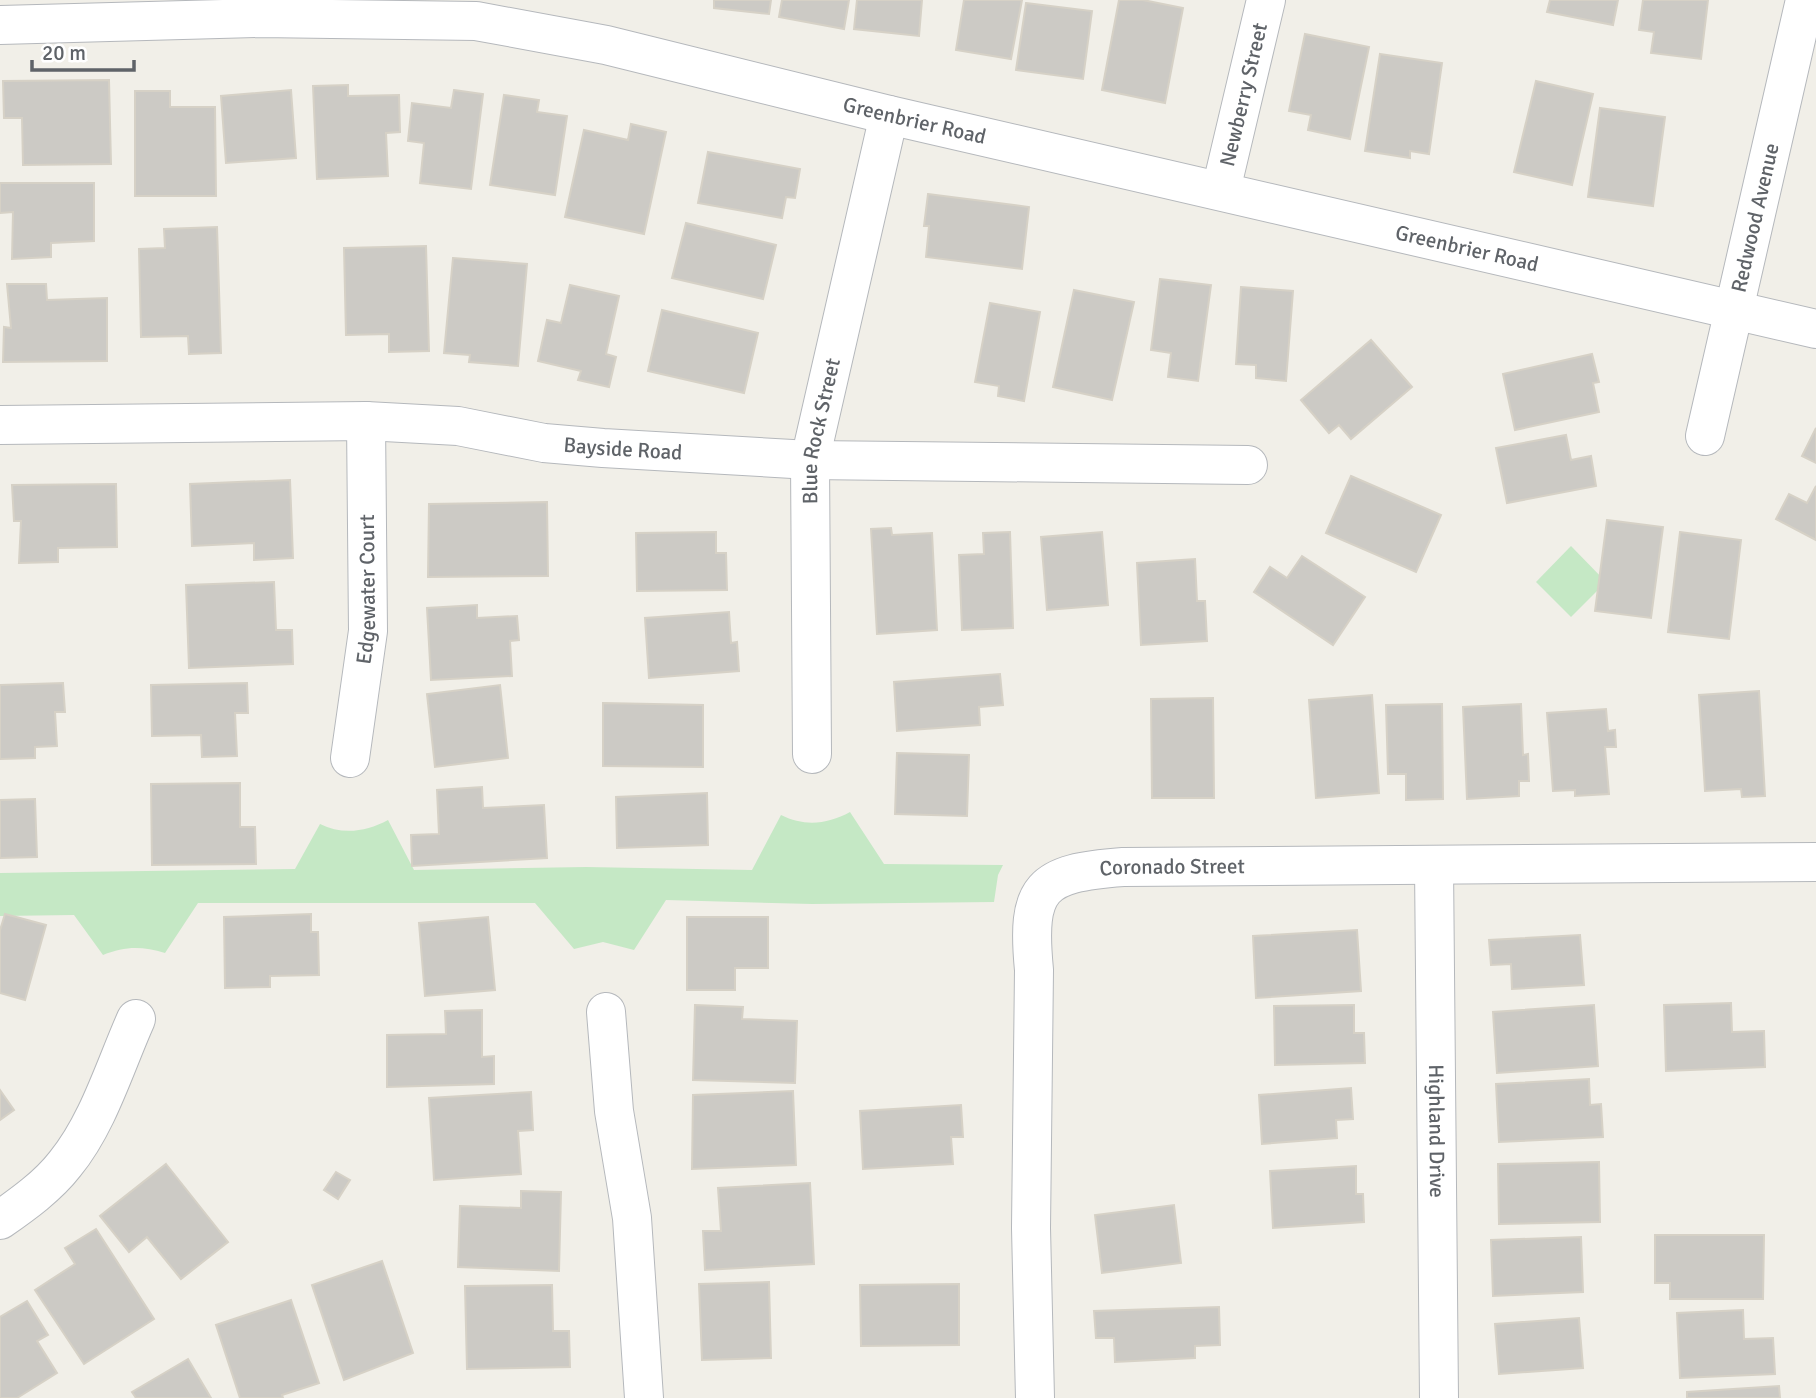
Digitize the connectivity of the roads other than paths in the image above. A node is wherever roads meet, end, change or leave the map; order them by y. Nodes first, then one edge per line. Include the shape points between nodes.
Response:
1 (1266, 0) edge
2 (1805, 0) edge
3 (259, 9) edge
4 (0, 24) edge
5 (889, 115) junction
6 (1221, 190) junction
7 (1735, 310) junction
8 (1816, 328) edge
9 (366, 421) junction
10 (0, 425) edge
11 (1705, 436) dead end
12 (810, 460) junction
13 (1248, 465) dead end
14 (812, 754) dead end
15 (349, 758) dead end
16 (1816, 862) edge
17 (1434, 865) junction
18 (606, 1012) dead end
19 (136, 1019) dead end
20 (0, 1220) edge
21 (644, 1398) edge
22 (1035, 1398) edge
23 (1439, 1398) edge

1 - 6 street, Newberry Street
2 - 7 street, Redwood Avenue
3 - 4 street, Greenbrier Road
3 - 5 street, Greenbrier Road via 476,20 606,45
5 - 6 street, Greenbrier Road
5 - 12 street, Blue Rock Street
6 - 7 street, Greenbrier Road
7 - 8 street, Greenbrier Road
7 - 11 street, Redwood Avenue
9 - 10 street, Bayside Road
9 - 12 street, Bayside Road via 458,426 544,443
9 - 15 street, Edgewater Court via 368,631
12 - 13 street, Bayside Road
12 - 14 street, Blue Rock Street
16 - 17 street, Coronado Street
17 - 22 street, Coronado Street via 1084,870 1049,885 1035,903 1031,934
17 - 23 street, Highland Drive
18 - 21 street via 614,1111 632,1218
19 - 20 street via 96,1112 66,1164

